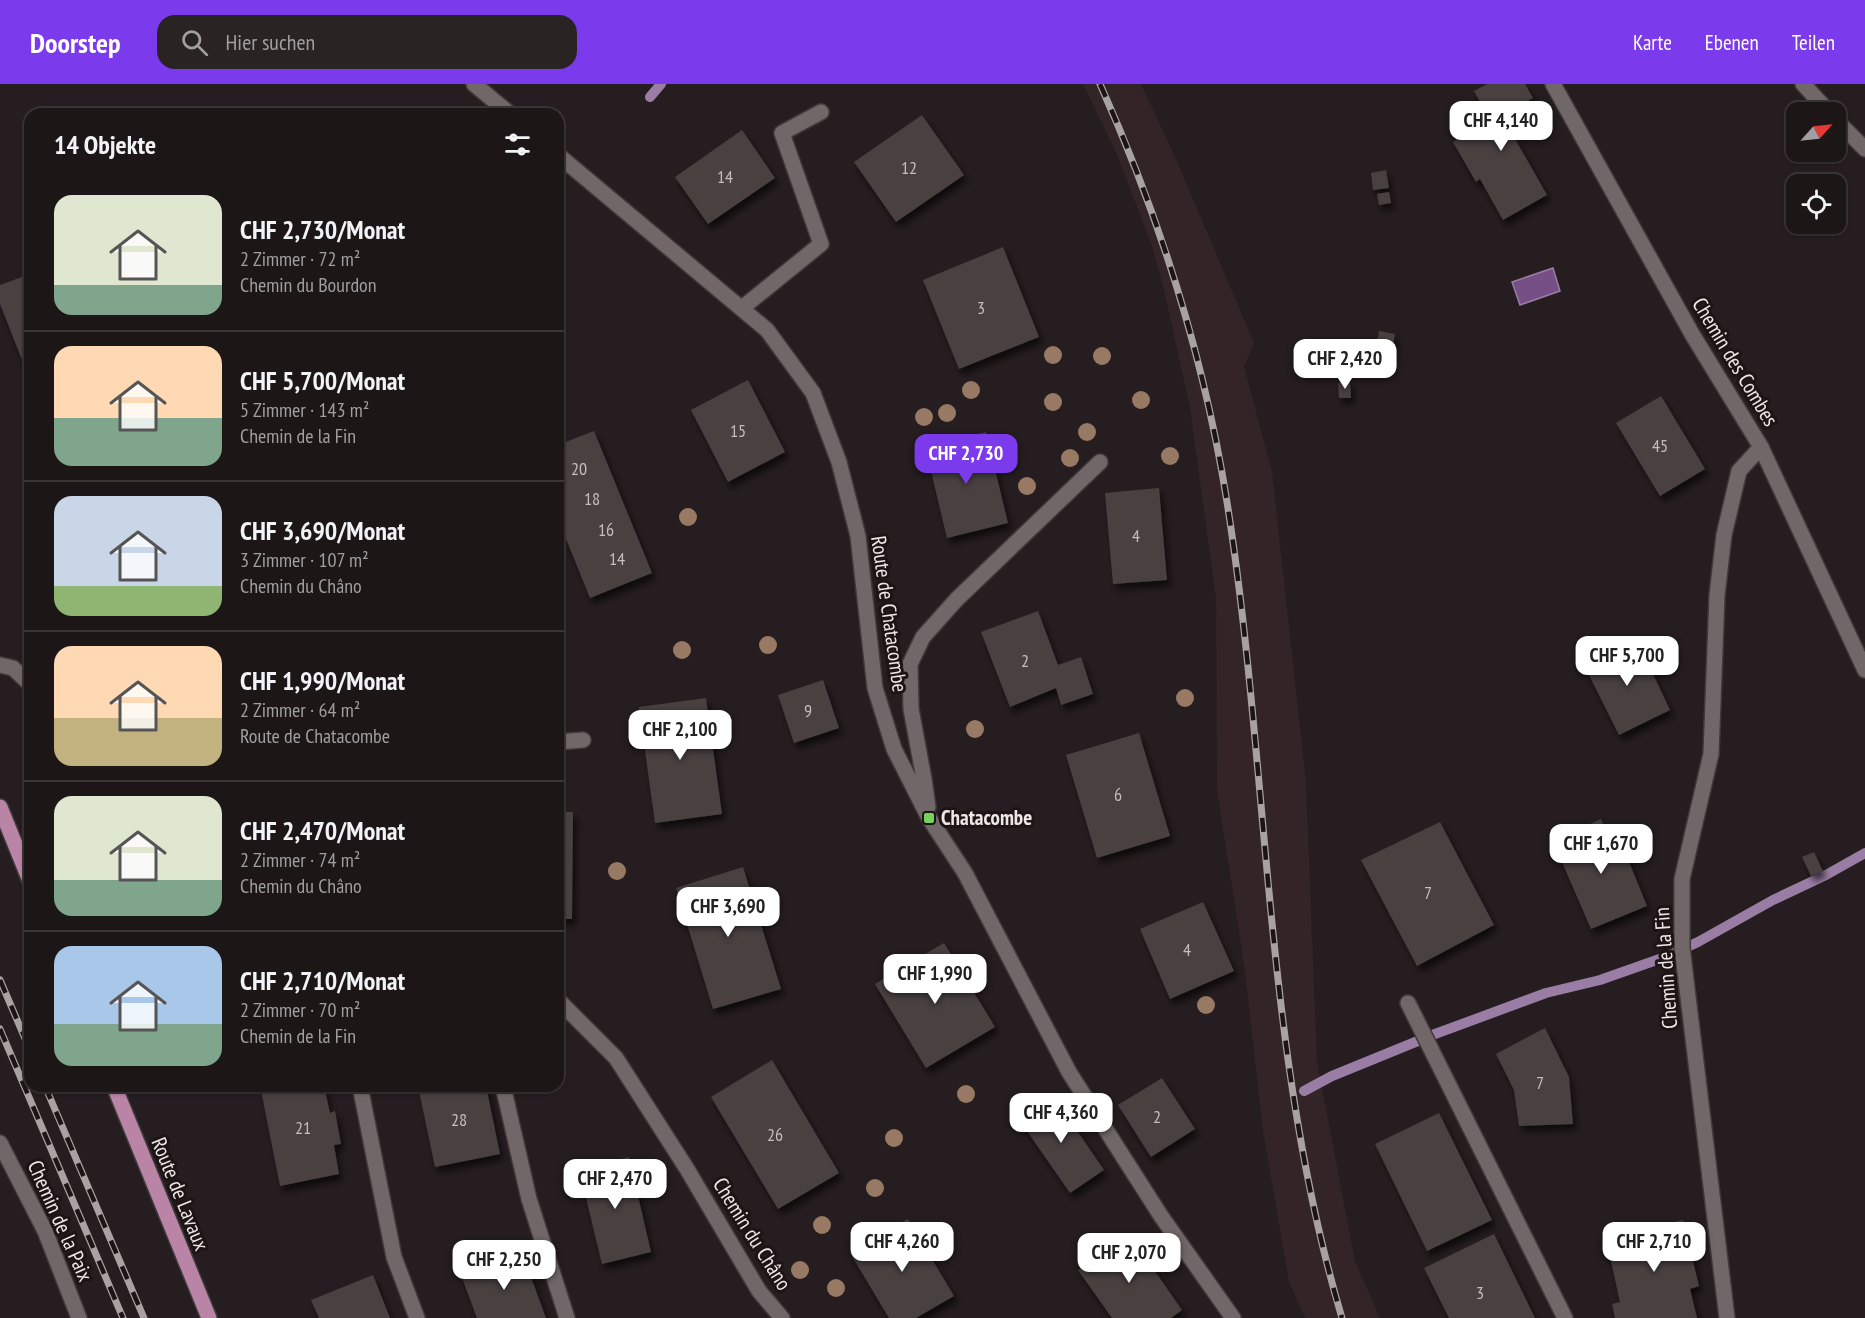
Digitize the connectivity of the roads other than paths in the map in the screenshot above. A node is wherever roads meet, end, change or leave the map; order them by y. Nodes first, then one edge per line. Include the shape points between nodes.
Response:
1 (474, 84) edge
2 (1553, 84) edge
3 (1803, 84) edge
4 (1820, 102) edge
5 (503, 108) edge
6 (821, 112) dead end
7 (1846, 130) edge
8 (1865, 149) edge
9 (564, 160) edge
10 (742, 308) junction
11 (1761, 447) junction
12 (1100, 462) dead end
13 (0, 665) edge
14 (1865, 670) edge
15 (24, 678) edge
16 (583, 740) dead end
17 (564, 741) edge
18 (0, 807) edge
19 (929, 818) junction
20 (24, 866) edge
21 (1408, 1003) dead end
22 (564, 1006) edge
23 (116, 1092) edge
24 (361, 1092) edge
25 (504, 1092) edge
26 (0, 1143) edge
27 (79, 1318) edge
28 (209, 1318) edge
29 (417, 1318) edge
30 (567, 1318) edge
31 (782, 1318) edge
32 (1233, 1318) edge
33 (1565, 1318) edge
34 (1727, 1318) edge

1 - 5 street
2 - 11 street, Chemin des Combes via 1692,334
3 - 4 street
6 - 10 street via 782,133 821,244
7 - 8 street
9 - 10 street, Route de Chatacombe
10 - 19 street, Route de Chatacombe via 767,330 813,393 839,462 858,536 875,687 894,749
11 - 14 street, Chemin des Combes
11 - 34 street, Chemin de la Fin via 1739,471 1725,535 1717,595 1711,754 1682,879 1682,947
12 - 19 street via 957,598 923,637 910,664 911,709
13 - 15 street via 13,668
16 - 17 street
18 - 20 main road
19 - 32 street, Route de Chatacombe via 965,873 1069,1072 1161,1216
21 - 33 street
22 - 31 street, Chemin du Châno via 616,1058 759,1291
23 - 28 main road, Route de Lavaux
24 - 29 street via 394,1257
25 - 30 street via 530,1199
26 - 27 street, Chemin de la Paix via 45,1231

